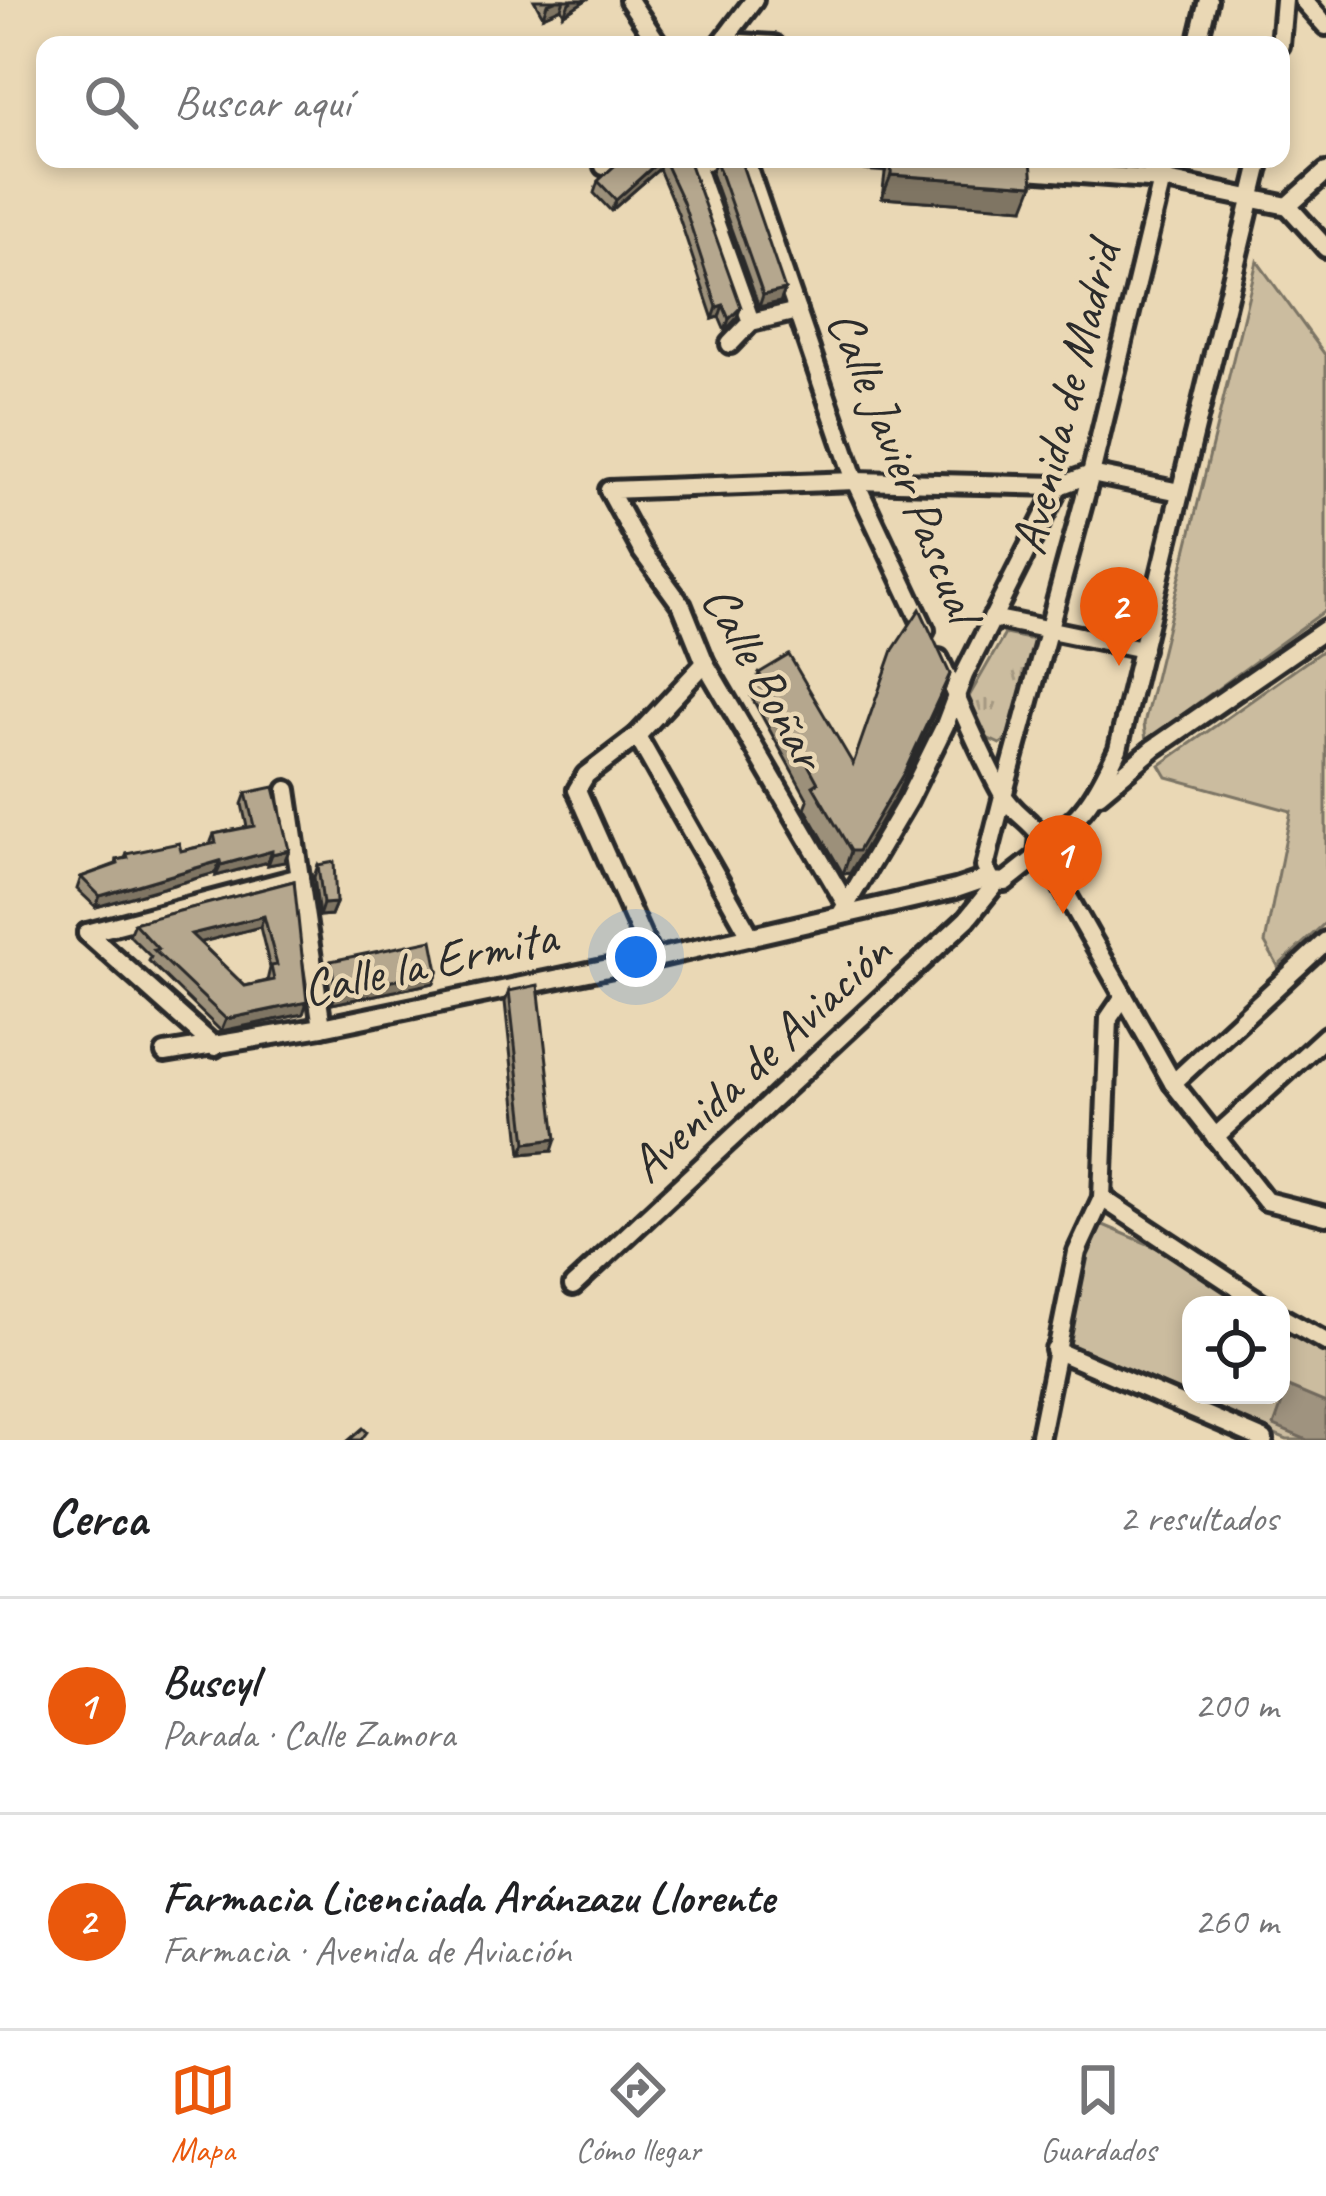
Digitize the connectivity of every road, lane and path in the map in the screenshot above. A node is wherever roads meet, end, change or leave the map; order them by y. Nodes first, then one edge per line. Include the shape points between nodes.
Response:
1 (628, 0) edge
2 (757, 0) edge
3 (1208, 0) edge
4 (1284, 0) edge
5 (1303, 0) edge
6 (1326, 26) edge
7 (652, 36) edge
8 (728, 36) edge
9 (750, 36) edge
10 (1199, 36) edge
11 (1281, 36) edge
12 (695, 168) edge
13 (748, 168) edge
14 (1165, 168) edge
15 (1259, 168) edge
16 (1004, 169) edge
17 (1326, 172) edge
18 (1162, 180) junction
19 (1254, 198) junction
20 (1288, 206) junction
21 (1326, 248) edge
22 (797, 310) junction
23 (751, 322) junction
24 (730, 344) dead end
25 (1091, 474) junction
26 (855, 481) junction
27 (1059, 486) junction
28 (1180, 492) junction
29 (992, 618) junction
30 (1326, 629) edge
31 (1049, 631) junction
32 (1143, 650) junction
33 (705, 663) junction
34 (956, 695) junction
35 (637, 736) junction
36 (287, 790) dead end
37 (1004, 796) junction
38 (1095, 797) junction
39 (1021, 820) junction
40 (998, 830) junction
41 (1038, 850) junction
42 (300, 877) junction
43 (992, 880) junction
44 (843, 910) junction
45 (751, 937) junction
46 (1326, 941) edge
47 (652, 959) junction
48 (1124, 996) junction
49 (322, 1027) junction
50 (1326, 1036) edge
51 (215, 1047) junction
52 (165, 1053) dead end
53 (1173, 1083) junction
54 (1215, 1137) junction
55 (1102, 1198) junction
56 (1326, 1202) edge
57 (1302, 1212) junction
58 (1326, 1216) edge
59 (573, 1286) dead end
60 (1250, 1296) edge
61 (1290, 1322) edge
62 (1326, 1342) edge
63 (1054, 1350) junction
64 (1039, 1440) edge
65 (1264, 1440) edge

1 - 7 street
2 - 8 street
2 - 9 street
3 - 10 street
4 - 11 street
5 - 6 street
12 - 23 street
13 - 22 street, Calle Javier Pascual
14 - 18 street, Avenida de Madrid
15 - 19 street
16 - 18 street
17 - 20 street
18 - 19 street
18 - 25 street, Avenida de Madrid
19 - 20 street
19 - 28 street
20 - 21 street
22 - 23 street
22 - 26 street, Calle Javier Pascual
23 - 24 street
25 - 27 street
25 - 28 street
25 - 31 street, Avenida de Madrid
26 - 27 street
26 - 33 street, Calle Boñar via 609,490 682,606
26 - 34 street, Calle Javier Pascual
27 - 29 street
28 - 32 street
29 - 31 street
29 - 34 street
30 - 38 street
31 - 32 street
31 - 37 street, Avenida de Madrid
32 - 38 street via 1118,748
33 - 35 street
33 - 44 street, Calle Boñar
34 - 37 street, Calle Javier Pascual
34 - 44 street via 908,800
35 - 45 street
35 - 47 street via 577,790
36 - 42 street
37 - 39 street, Calle Javier Pascual
37 - 40 street
38 - 41 street
39 - 40 street
39 - 41 street, Calle Javier Pascual via 1033,825
40 - 43 street via 986,867
41 - 43 street via 1005,882
41 - 48 street
42 - 49 street
42 - 51 street via 87,933
43 - 44 street, Calle la Ermita
43 - 59 street, Avenida de Aviación via 967,919
44 - 45 street, Calle la Ermita
45 - 47 street, Calle la Ermita
46 - 53 street
47 - 49 street, Calle la Ermita
48 - 53 street
48 - 55 street via 1109,1018
49 - 51 street, Calle la Ermita
50 - 54 street
51 - 52 street, Calle la Ermita
53 - 54 street
54 - 57 street via 1266,1202
55 - 60 street
55 - 63 street via 1077,1252
56 - 57 street
57 - 58 street
61 - 62 street
63 - 64 street
63 - 65 street

